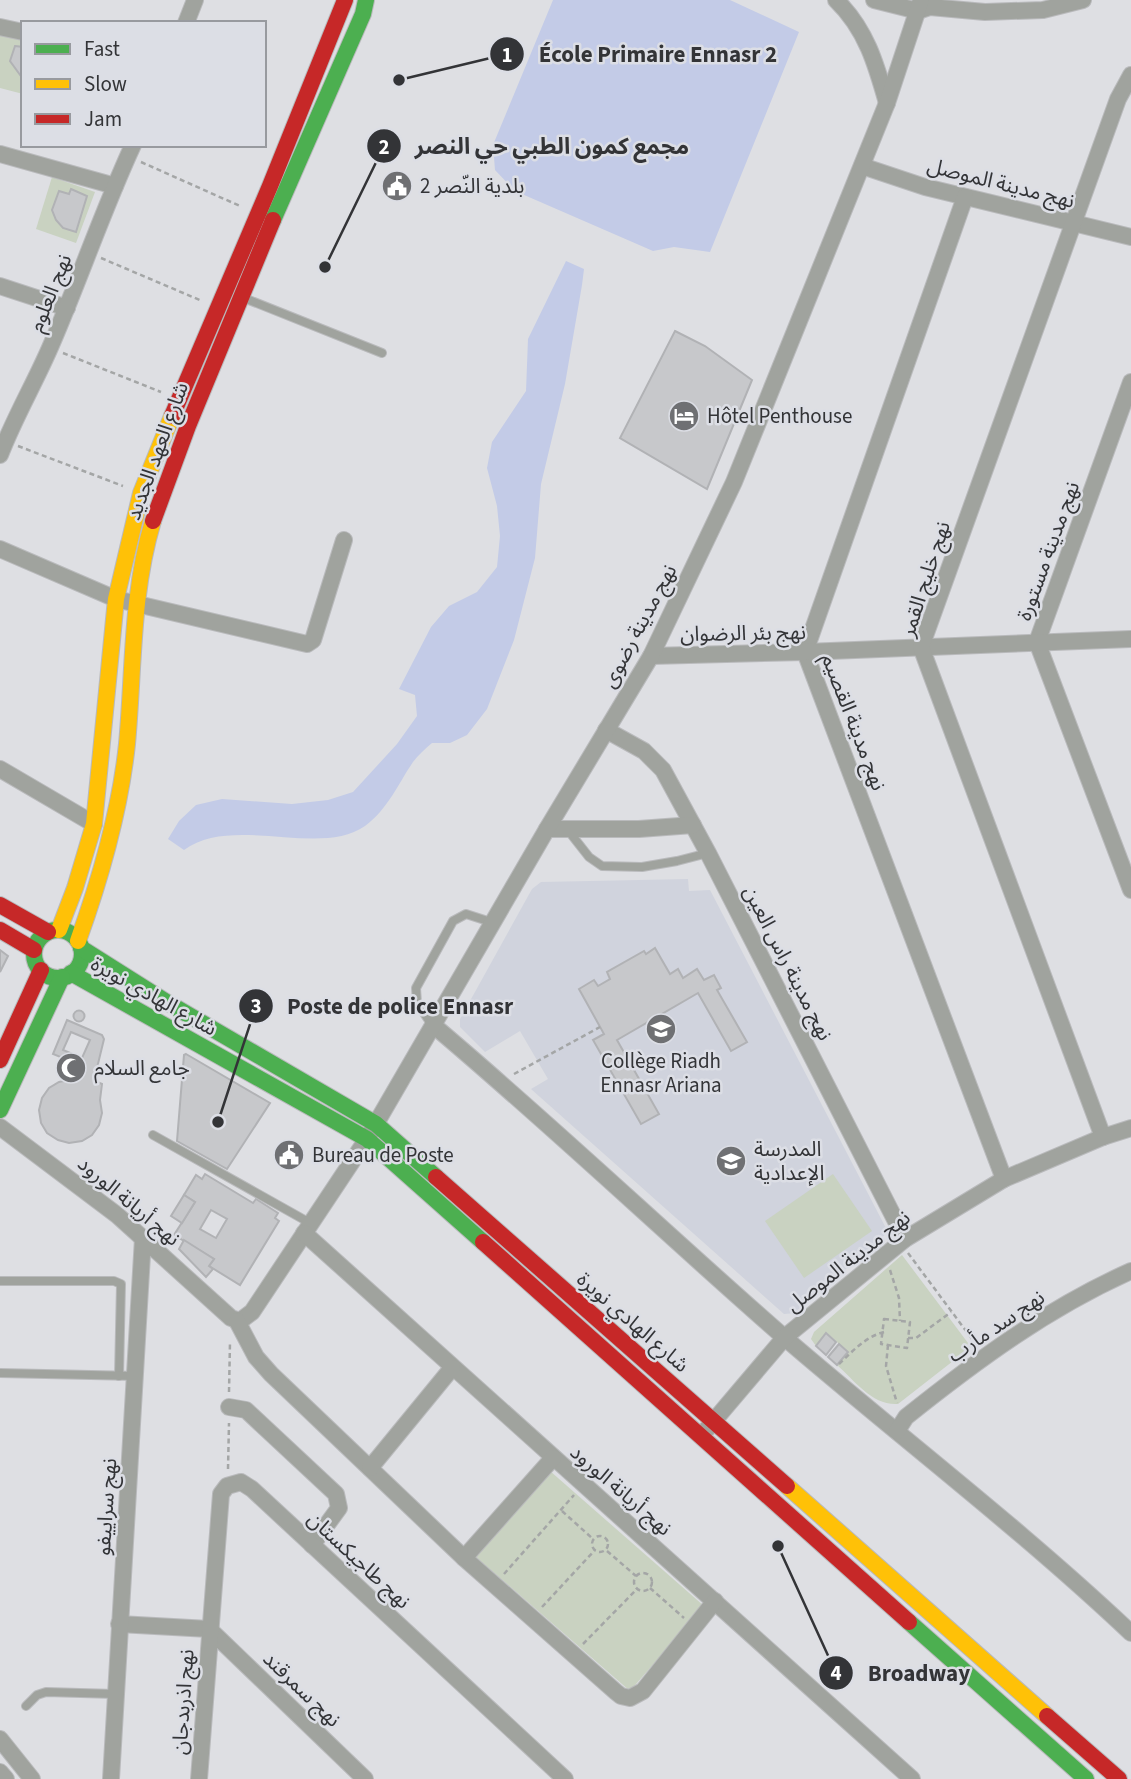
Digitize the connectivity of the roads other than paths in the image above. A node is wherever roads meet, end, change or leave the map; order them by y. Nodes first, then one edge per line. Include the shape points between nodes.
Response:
1 (195, 0) edge
2 (345, 0) edge
3 (378, 0) edge
4 (836, 0) edge
5 (874, 0) edge
6 (1083, 0) edge
7 (924, 5) edge
8 (365, 7) edge
9 (187, 21) edge
10 (0, 27) edge
11 (21, 32) edge
12 (1131, 75) edge
13 (887, 103) junction
14 (131, 151) edge
15 (0, 154) edge
16 (862, 166) junction
17 (115, 186) junction
18 (965, 197) junction
19 (1073, 223) junction
20 (1131, 237) edge
21 (0, 286) edge
22 (241, 297) junction
23 (67, 308) junction
24 (382, 353) dead end
25 (1131, 383) edge
26 (6, 421) edge
27 (3, 448) edge
28 (344, 540) dead end
29 (0, 549) edge
30 (116, 599) junction
31 (135, 604) junction
32 (1131, 639) edge
33 (1037, 642) junction
34 (921, 647) junction
35 (805, 652) junction
36 (651, 656) junction
37 (606, 730) junction
38 (0, 769) edge
39 (94, 824) junction
40 (693, 825) junction
41 (547, 830) junction
42 (566, 830) junction
43 (708, 853) junction
44 (1131, 890) edge
45 (0, 905) edge
46 (494, 923) junction
47 (0, 930) edge
48 (53, 931) junction
49 (79, 944) junction
50 (34, 950) junction
51 (41, 971) junction
52 (66, 975) junction
53 (168, 1003) junction
54 (433, 1025) junction
55 (164, 1026) junction
56 (0, 1060) edge
57 (0, 1110) edge
58 (376, 1124) junction
59 (0, 1127) edge
60 (1131, 1128) edge
61 (153, 1135) dead end
62 (1103, 1136) junction
63 (367, 1139) junction
64 (1004, 1180) junction
65 (307, 1228) junction
66 (143, 1238) junction
67 (902, 1240) junction
68 (1131, 1271) edge
69 (0, 1281) edge
70 (237, 1321) junction
71 (785, 1337) junction
72 (452, 1368) junction
73 (0, 1373) edge
74 (127, 1376) junction
75 (229, 1407) dead end
76 (714, 1421) junction
77 (897, 1431) junction
78 (700, 1435) junction
79 (553, 1458) junction
80 (370, 1468) junction
81 (312, 1545) junction
82 (464, 1558) junction
83 (715, 1601) junction
84 (119, 1624) junction
85 (209, 1629) junction
86 (1131, 1633) edge
87 (115, 1694) junction
88 (26, 1706) dead end
89 (0, 1740) edge
90 (0, 1772) edge
91 (6, 1779) edge
92 (32, 1779) edge
93 (111, 1779) edge
94 (199, 1779) edge
95 (365, 1779) edge
96 (565, 1779) edge
97 (912, 1779) edge
98 (1086, 1779) edge
99 (1119, 1779) edge

1 - 9 street
2 - 30 main road, شارع العهد الجديد via 141,493
3 - 8 main road
4 - 13 street via 865,37
5 - 7 street
6 - 7 street via 1042,10 985,12
7 - 13 street, نهج مدينة رضوى
8 - 22 main road, شارع العهد الجديد
10 - 11 street
12 - 19 street, نهج خليج القمر
13 - 16 street, نهج مدينة رضوى
14 - 17 street, نهج العلوم
15 - 17 street
16 - 18 street, نهج مدينة الموصل
16 - 36 street, نهج مدينة رضوى via 725,502
17 - 23 street, نهج العلوم
18 - 19 street, نهج مدينة الموصل
18 - 35 street, نهج مدينة القصيم
19 - 20 street, نهج مدينة الموصل
19 - 34 street, نهج خليج القمر
21 - 23 street
22 - 24 lane
22 - 31 main road, شارع العهد الجديد via 162,489
23 - 26 street, نهج العلوم via 50,348
25 - 33 street, نهج مدينة مستورة
26 - 27 street, نهج العلوم
28 - 31 street via 313,640 307,644
29 - 30 street
30 - 31 street
30 - 39 main road, شارع العهد الجديد
31 - 49 main road, شارع العهد الجديد via 124,768 112,831
32 - 33 street, نهج بئر الرضوان
33 - 34 street, نهج بئر الرضوان
33 - 44 street, نهج مدينة مستورة
34 - 35 street, نهج بئر الرضوان
34 - 62 street, نهج خليج القمر
35 - 36 street, نهج بئر الرضوان
35 - 64 street, نهج مدينة القصيم
36 - 37 street, نهج مدينة رضوى
37 - 40 street, نهج مدينة راس العين via 655,761
37 - 41 street, نهج مدينة رضوى
38 - 39 street
39 - 48 main road, شارع العهد الجديد via 75,888
40 - 42 street
40 - 43 street, نهج مدينة راس العين
41 - 42 street
41 - 46 street, نهج مدينة رضوى
42 - 43 lane via 601,866 642,867
43 - 67 street, نهج مدينة راس العين
45 - 48 main road
46 - 54 street, نهج مدينة رضوى
46 - 54 lane via 466,914 453,921 416,988 417,1003
47 - 50 main road
48 - 49 main road via 70,933
48 - 50 main road via 39,939
49 - 52 main road via 81,959
49 - 53 main road, شارع الهادي نويرة
50 - 51 main road
51 - 52 main road via 54,977
51 - 56 main road
52 - 55 main road, شارع الهادي نويرة
52 - 57 main road
53 - 55 lane
53 - 58 main road, شارع الهادي نويرة
54 - 58 street, نهج مدينة رضوى
54 - 71 street
55 - 63 main road, شارع الهادي نويرة
58 - 63 street, نهج مدينة رضوى
58 - 76 main road, شارع الهادي نويرة
59 - 66 street, نهج أريانة الورود
60 - 62 street, نهج مدينة الموصل
61 - 65 lane
62 - 64 street, نهج مدينة الموصل
63 - 65 street
63 - 78 main road, شارع الهادي نويرة
64 - 67 street, نهج مدينة الموصل
65 - 70 street via 252,1312
65 - 72 street, نهج أريانة الورود
66 - 70 street, نهج أريانة الورود
66 - 74 street, نهج سراييفو
67 - 71 street, نهج مدينة الموصل
68 - 77 street, نهج سد مأرب via 1060,1307 985,1356 906,1417
69 - 74 lane via 121,1283
70 - 80 street via 271,1374
71 - 76 street, نهج مدينة الموصل
71 - 77 street
72 - 79 street, نهج أريانة الورود
72 - 80 street
73 - 74 lane
74 - 84 street, نهج سراييفو
75 - 81 street via 246,1410 336,1494 339,1508
76 - 78 street, نهج مدينة الموصل
76 - 99 main road, شارع الهادي نويرة
77 - 86 street
78 - 98 main road, شارع الهادي نويرة
79 - 82 street
79 - 83 street, نهج أريانة الورود
80 - 82 street
81 - 85 street, نهج طاجيكستان via 246,1483 227,1486 221,1494
81 - 96 street, نهج طاجيكستان
82 - 83 street via 621,1696 630,1698 643,1691
83 - 97 street, نهج أريانة الورود
84 - 85 street
84 - 87 street, نهج سراييفو
85 - 94 street, نهج اذربدجان
85 - 95 street, نهج سمرقند
87 - 88 lane via 46,1692
87 - 93 street, نهج سراييفو
89 - 92 street
90 - 91 street

